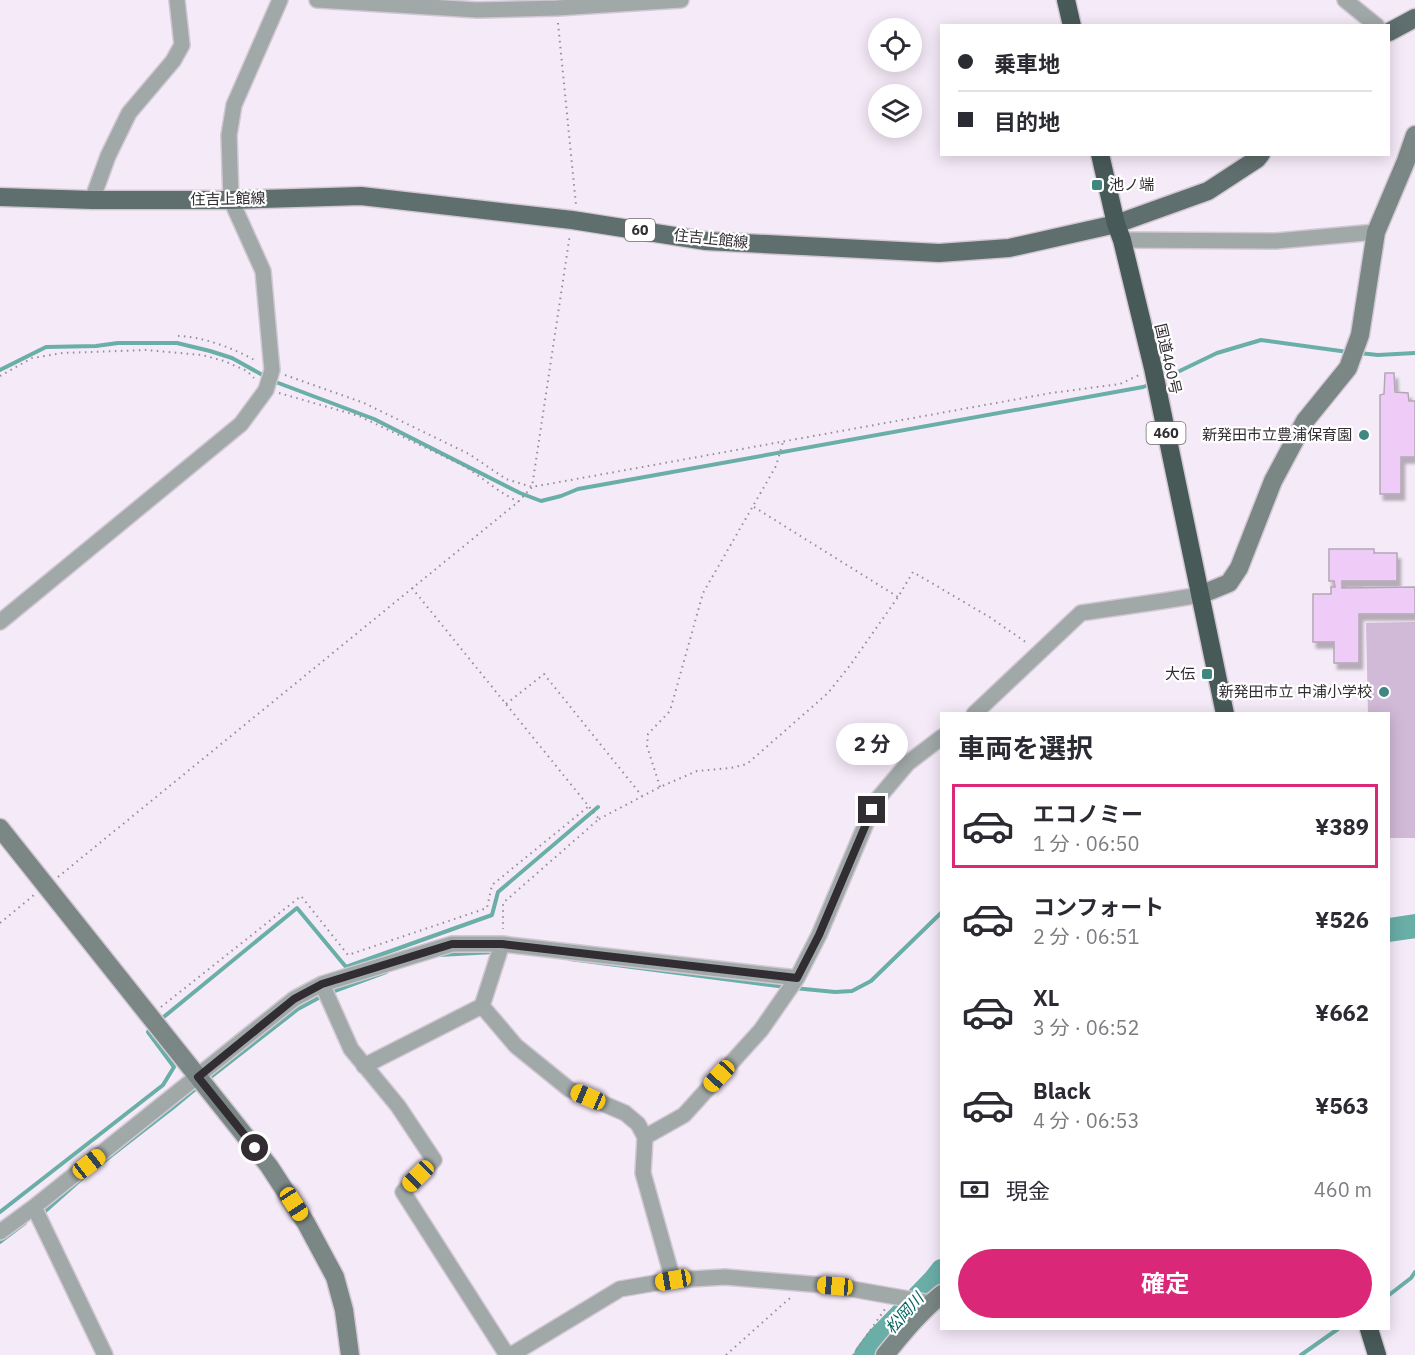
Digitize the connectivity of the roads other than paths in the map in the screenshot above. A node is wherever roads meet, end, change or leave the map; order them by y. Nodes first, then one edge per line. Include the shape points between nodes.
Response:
1 (177, 0) edge
2 (280, 0) edge
3 (317, 0) edge
4 (681, 0) edge
5 (1066, 0) edge
6 (1345, 0) edge
7 (1415, 18) edge
8 (1072, 24) edge
9 (1375, 24) edge
10 (1390, 31) edge
11 (1415, 135) edge
12 (1100, 156) edge
13 (1259, 156) edge
14 (0, 197) edge
15 (92, 200) junction
16 (231, 200) junction
17 (1119, 232) junction
18 (1376, 232) junction
19 (1200, 595) junction
20 (0, 622) edge
21 (976, 712) edge
22 (1225, 712) edge
23 (940, 739) edge
24 (0, 828) edge
25 (502, 944) junction
26 (797, 978) junction
27 (322, 984) junction
28 (482, 1006) junction
29 (364, 1066) junction
30 (198, 1077) junction
31 (645, 1137) junction
32 (34, 1207) junction
33 (0, 1232) edge
34 (673, 1280) junction
35 (936, 1299) edge
36 (1369, 1330) edge
37 (105, 1355) edge
38 (350, 1355) edge
39 (509, 1355) edge
40 (885, 1355) edge
41 (1377, 1355) edge

1 - 15 street via 182,45 129,113
2 - 16 street via 234,105 229,135
3 - 4 street via 477,10
5 - 8 highway
6 - 9 street
7 - 10 main road
11 - 18 street
12 - 17 highway, 国道460号 / 460
13 - 17 main road, 住吉上館線 / 60 via 1208,191
14 - 15 main road, 住吉上館線 / 60
15 - 16 main road, 住吉上館線 / 60
16 - 17 main road, 住吉上館線 / 60 via 361,196 572,220 706,241 939,253 1009,248
16 - 20 street via 263,271 272,370 266,390 241,424
17 - 18 street via 1276,241
17 - 19 highway, 国道460号 / 460 via 1153,368
18 - 19 street via 1360,335 1348,368 1305,421 1273,482 1239,568 1229,583
19 - 21 street via 1081,613
19 - 22 highway, 国道460号 / 460
23 - 26 street via 908,763 875,802
24 - 30 street
25 - 26 street
25 - 27 street via 452,944
25 - 28 street
26 - 31 street via 761,1030 684,1115
27 - 29 street via 351,1049
27 - 30 street via 294,999
28 - 29 street
28 - 31 street via 516,1046 560,1082 625,1113
29 - 39 street via 398,1106 434,1160 403,1192
30 - 32 street
30 - 38 street via 269,1166 306,1223 335,1277
31 - 34 street via 642,1173
32 - 33 street
32 - 37 street
34 - 35 street via 725,1277
34 - 39 street via 621,1289
35 - 40 street
36 - 41 highway

